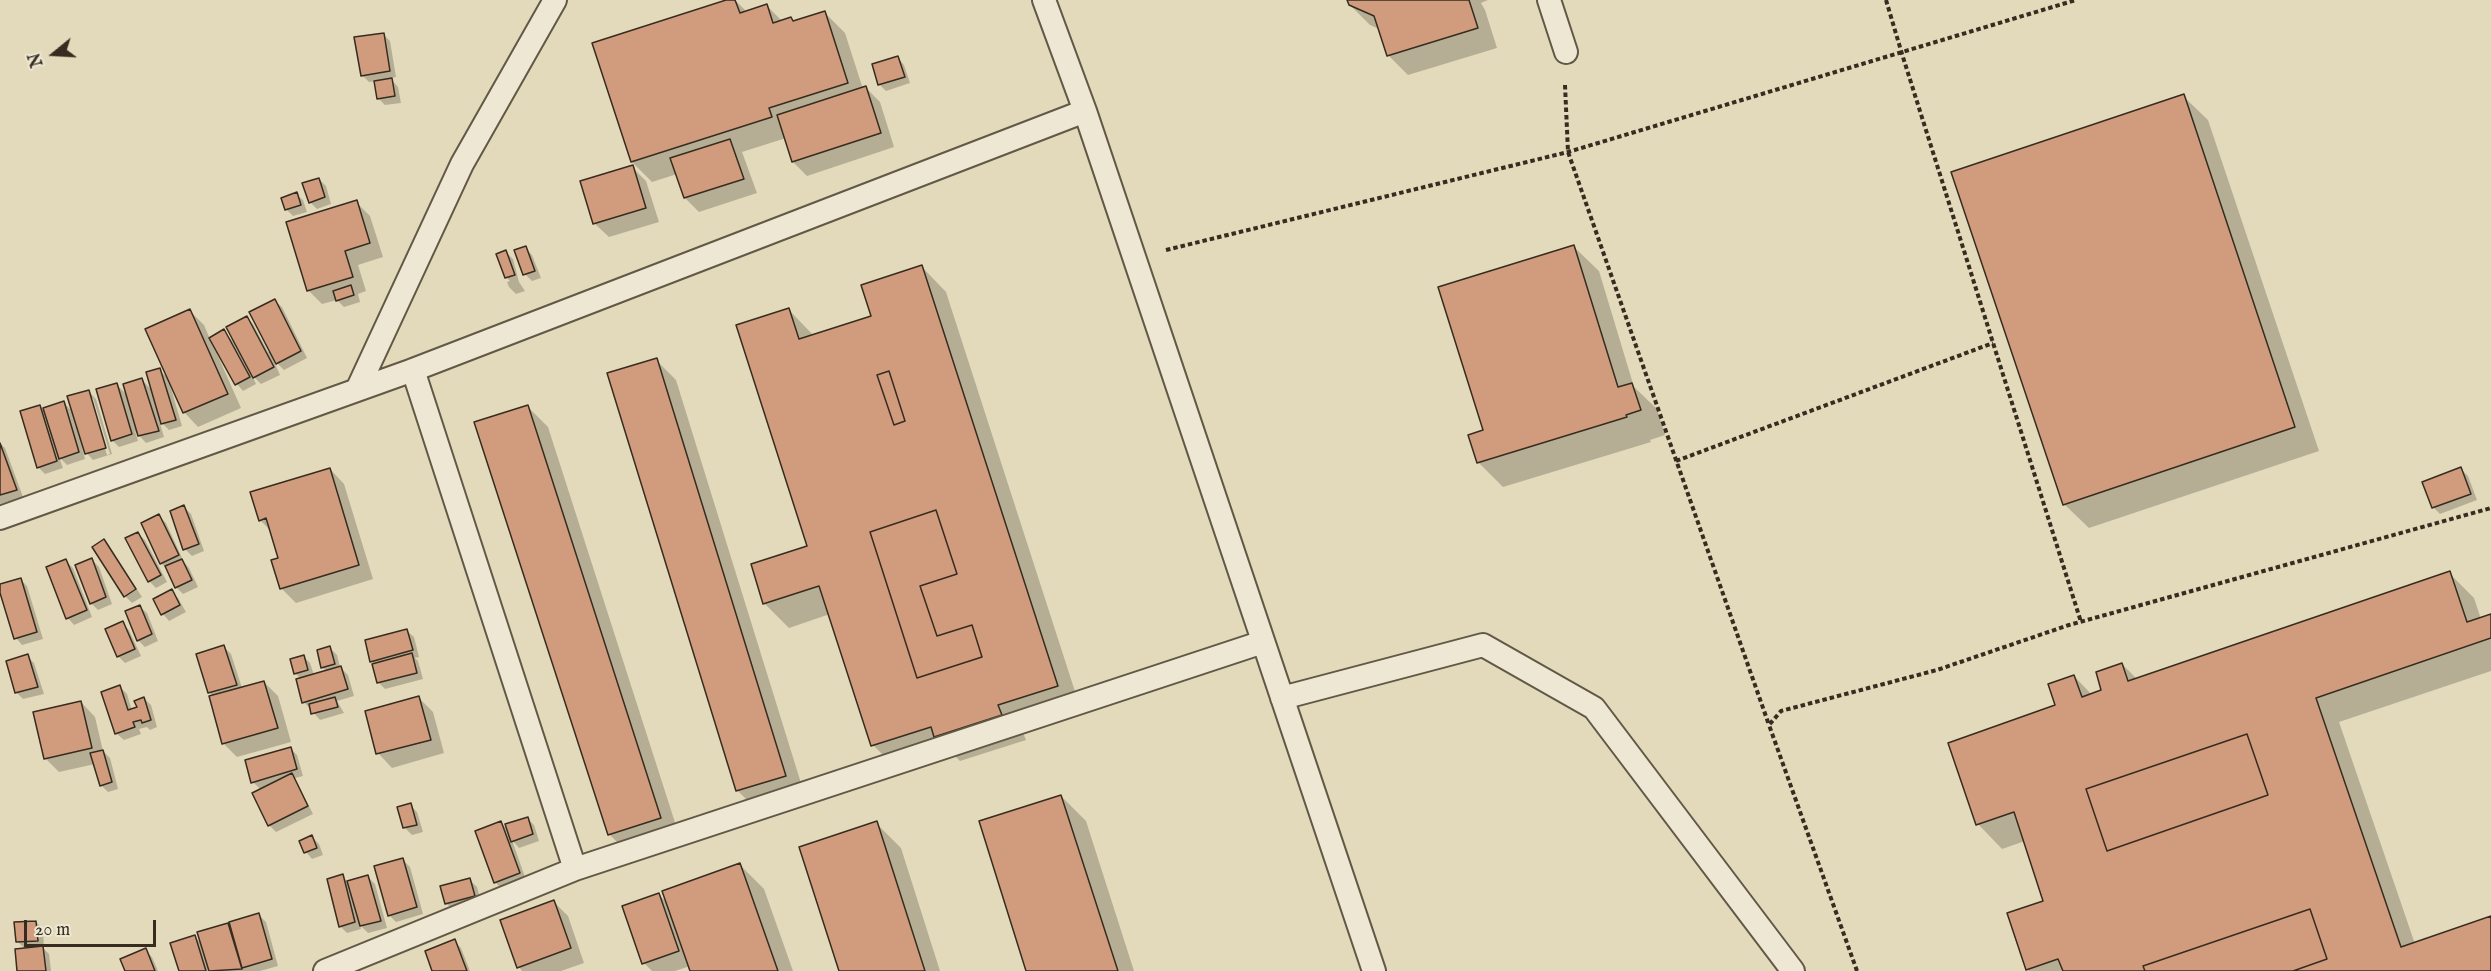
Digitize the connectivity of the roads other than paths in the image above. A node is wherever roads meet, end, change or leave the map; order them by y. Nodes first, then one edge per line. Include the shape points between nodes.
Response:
1 (555, 0) edge
2 (1044, 0) edge
3 (1549, 0) edge
4 (1566, 52) road end
5 (1084, 111) junction
6 (412, 370) junction
7 (357, 390) junction
8 (0, 518) edge
9 (1263, 642) junction
10 (1282, 698) junction
11 (575, 869) junction
12 (325, 971) edge
13 (1374, 971) edge
14 (1793, 971) edge

1 - 7 lane via 462,164
2 - 5 lane
3 - 4 lane
5 - 6 lane
5 - 9 lane
6 - 7 lane
6 - 11 lane
7 - 8 lane
9 - 10 lane
9 - 11 lane
10 - 13 lane
10 - 14 lane via 1483,645 1594,708
11 - 12 lane

